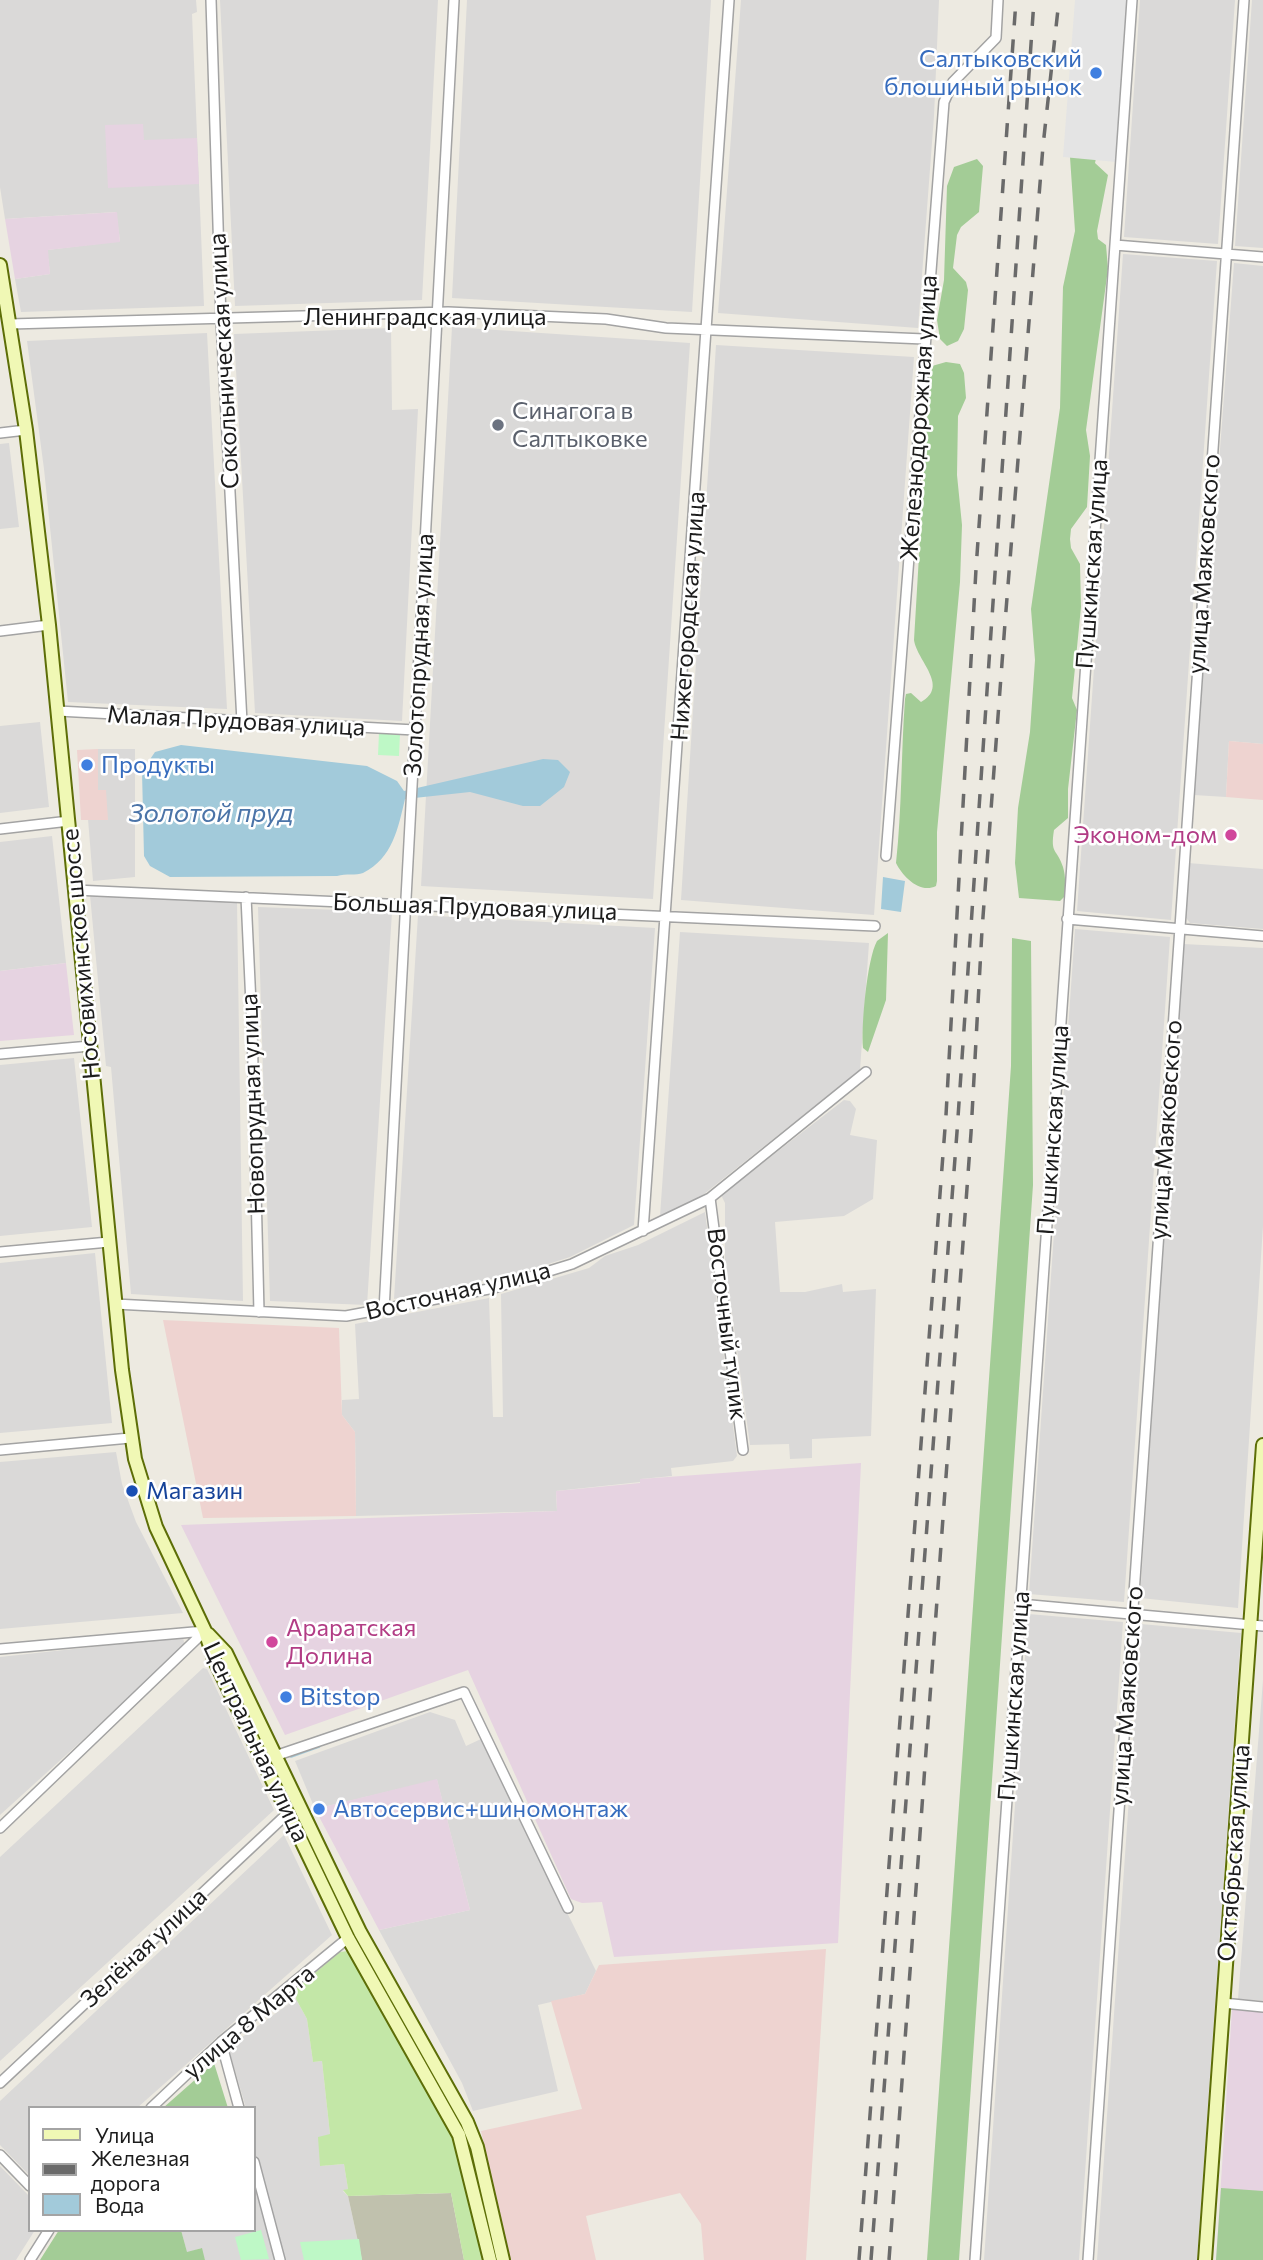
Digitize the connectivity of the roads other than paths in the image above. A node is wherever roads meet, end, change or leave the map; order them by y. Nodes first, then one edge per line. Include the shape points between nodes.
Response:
1 (211, 0) edge
2 (454, 0) edge
3 (729, 0) edge
4 (998, 0) edge
5 (1132, 0) edge
6 (1244, 0) edge
7 (1115, 245) junction
8 (1226, 253) junction
9 (1263, 257) edge
10 (0, 265) edge
11 (437, 312) junction
12 (221, 320) junction
13 (10, 324) junction
14 (708, 330) junction
15 (924, 339) junction
16 (26, 430) junction
17 (0, 433) edge
18 (49, 625) junction
19 (0, 631) edge
20 (58, 711) junction
21 (242, 722) junction
22 (415, 730) junction
23 (69, 821) junction
24 (0, 829) edge
25 (886, 856) dead end
26 (75, 890) junction
27 (246, 897) junction
28 (405, 904) junction
29 (667, 915) junction
30 (1067, 919) junction
31 (875, 926) dead end
32 (1179, 929) junction
33 (1263, 936) edge
34 (90, 1046) junction
35 (0, 1054) edge
36 (866, 1072) dead end
37 (710, 1198) junction
38 (643, 1231) junction
39 (109, 1242) junction
40 (0, 1252) edge
41 (115, 1304) junction
42 (384, 1310) junction
43 (259, 1312) junction
44 (130, 1438) junction
45 (1263, 1445) edge
46 (0, 1450) edge
47 (743, 1450) dead end
48 (1020, 1604) junction
49 (1133, 1614) junction
50 (1256, 1625) edge
51 (205, 1631) junction
52 (0, 1649) edge
53 (275, 1756) junction
54 (288, 1813) junction
55 (0, 1828) edge
56 (568, 1908) dead end
57 (348, 1938) junction
58 (1223, 2003) junction
59 (1263, 2007) edge
60 (221, 2042) junction
61 (0, 2083) edge
62 (153, 2106) edge
63 (238, 2106) edge
64 (0, 2155) edge
65 (256, 2170) edge
66 (28, 2184) edge
67 (48, 2232) edge
68 (30, 2260) edge
69 (280, 2260) edge
70 (490, 2260) edge
71 (503, 2260) edge
72 (975, 2260) edge
73 (1088, 2260) edge
74 (1205, 2260) edge

1 - 12 street, Сокольническая улица
2 - 11 street, Золотопрудная улица
3 - 14 street, Нижегородская улица
4 - 15 street, Железнодорожная улица via 996,38 953,82 944,102
5 - 7 street, Пушкинская улица
6 - 8 street, улица Маяковского
7 - 8 street
7 - 30 street, Пушкинская улица
8 - 9 street
8 - 32 street, улица Маяковского
10 - 13 main road, Носовихинское шоссе
11 - 12 street, Ленинградская улица
11 - 14 street, Ленинградская улица via 606,319
11 - 22 street, Золотопрудная улица
12 - 13 street, Ленинградская улица
12 - 21 street, Сокольническая улица
13 - 16 main road, Носовихинское шоссе
14 - 15 street, Ленинградская улица
14 - 29 street, Нижегородская улица
15 - 25 street, Железнодорожная улица
16 - 17 street
16 - 18 main road, Носовихинское шоссе
18 - 19 street
18 - 20 main road, Носовихинское шоссе
20 - 21 street, Малая Прудовая улица
20 - 23 main road, Носовихинское шоссе
21 - 22 street, Малая Прудовая улица
22 - 28 street, Золотопрудная улица
23 - 24 street
23 - 26 main road, Носовихинское шоссе
26 - 27 street, Большая Прудовая улица
26 - 34 main road, Носовихинское шоссе
27 - 28 street, Большая Прудовая улица
27 - 43 street, Новопрудная улица
28 - 29 street, Большая Прудовая улица
28 - 42 street, Золотопрудная улица
29 - 31 street, Большая Прудовая улица
29 - 38 street, Нижегородская улица
30 - 32 street
30 - 48 street, Пушкинская улица
32 - 33 street
32 - 49 street, улица Маяковского
34 - 35 street
34 - 39 main road, Носовихинское шоссе
36 - 37 street, Восточная улица
37 - 38 street, Восточная улица
37 - 47 street, Восточный тупик
38 - 42 street, Восточная улица via 572,1264 507,1284
39 - 40 street
39 - 41 main road, Носовихинское шоссе
41 - 43 street, Восточная улица
41 - 44 main road, Носовихинское шоссе
42 - 43 street, Восточная улица via 346,1316
44 - 46 street
44 - 51 main road, Носовихинское шоссе via 156,1527
45 - 50 main road, Октябрьская улица
48 - 49 street
48 - 72 street, Пушкинская улица
49 - 50 street
49 - 73 street, улица Маяковского
50 - 58 main road, Октябрьская улица
51 - 52 street
51 - 53 main road, Центральная улица via 226,1653
51 - 54 main road, Центральная улица
51 - 55 street
53 - 56 street via 464,1692
53 - 71 main road, Центральная улица via 360,1932 471,2130
54 - 57 main road, Центральная улица
54 - 61 street, Зелёная улица
57 - 60 street, улица 8 Марта
57 - 70 main road, Центральная улица via 459,2135
58 - 59 street
58 - 74 main road, Октябрьская улица
60 - 62 street, улица 8 Марта
60 - 63 street
64 - 66 street
65 - 69 street
67 - 68 street

